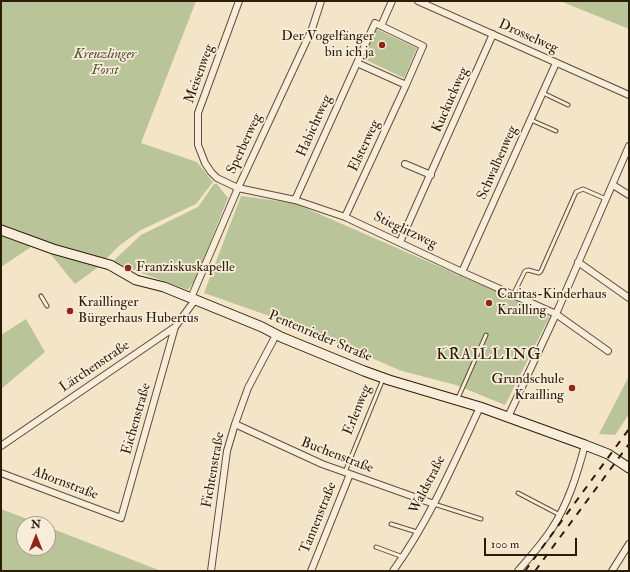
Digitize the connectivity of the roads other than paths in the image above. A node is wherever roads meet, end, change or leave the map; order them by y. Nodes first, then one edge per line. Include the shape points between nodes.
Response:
1 (239, 1) edge
2 (321, 1) edge
3 (392, 1) edge
4 (418, 1) edge
5 (382, 26) junction
6 (492, 34) junction
7 (357, 63) junction
8 (556, 63) junction
9 (406, 86) junction
10 (542, 93) junction
11 (629, 96) edge
12 (568, 105) dead end
13 (531, 120) junction
14 (556, 131) dead end
15 (629, 146) edge
16 (404, 164) dead end
17 (431, 175) junction
18 (612, 185) junction
19 (238, 188) junction
20 (629, 195) edge
21 (606, 199) junction
22 (295, 200) junction
23 (345, 217) junction
24 (1, 230) edge
25 (400, 242) junction
26 (578, 262) junction
27 (462, 272) junction
28 (513, 295) junction
29 (41, 296) dead end
30 (629, 298) edge
31 (193, 299) junction
32 (47, 306) dead end
33 (556, 314) junction
34 (175, 327) junction
35 (276, 334) junction
36 (486, 334) dead end
37 (608, 351) dead end
38 (383, 378) junction
39 (457, 400) junction
40 (480, 407) junction
41 (508, 417) junction
42 (235, 424) junction
43 (585, 445) junction
44 (1, 446) edge
45 (629, 468) edge
46 (1, 473) edge
47 (347, 473) junction
48 (518, 493) dead end
49 (434, 504) junction
50 (560, 515) junction
51 (121, 518) joint
52 (481, 519) dead end
53 (391, 524) dead end
54 (417, 532) junction
55 (629, 544) edge
56 (376, 547) dead end
57 (403, 557) junction
58 (212, 571) edge
59 (311, 571) edge
60 (394, 571) edge
61 (518, 571) edge
62 (612, 571) edge

1 - 19 street, Meisenweg via 198,113 198,145 205,163 218,178
2 - 19 street, Sperberweg via 312,29
3 - 5 street
4 - 6 street, Drosselweg
5 - 7 street, Habichtweg via 375,23
5 - 9 street, Elsterweg via 423,46
6 - 8 street, Drosselweg
6 - 17 street, Kuckuckweg
7 - 9 street
7 - 22 street, Habichtweg
8 - 10 street, Schwalbenweg
8 - 11 street, Drosselweg
9 - 23 street, Elsterweg
10 - 12 lane
10 - 13 street, Schwalbenweg
13 - 14 lane
13 - 27 street, Schwalbenweg
15 - 18 street
16 - 17 street
17 - 25 street, Kuckuckweg
18 - 20 street
18 - 21 street
19 - 22 street, Stieglitzweg
19 - 31 street, Sperberweg
21 - 26 street
21 - 28 lane via 583,189 576,192 540,273 525,271
22 - 23 street, Stieglitzweg
23 - 25 street, Stieglitzweg
24 - 31 street, Pentenrieder Straße via 53,249 110,265 136,280 164,287
25 - 27 street, Stieglitzweg
26 - 30 street
26 - 33 street
27 - 28 street, Stieglitzweg
28 - 33 street, Stieglitzweg
29 - 32 lane
31 - 34 street, Lärchenstraße
31 - 35 street, Pentenrieder Straße
33 - 37 street, Stieglitzweg
33 - 41 street
34 - 44 street, Lärchenstraße
34 - 51 street, Eichenstraße
35 - 38 street, Pentenrieder Straße
35 - 42 street, Fichtenstraße via 248,388
36 - 39 lane
38 - 39 street, Pentenrieder Straße
38 - 47 lane, Erlenweg
39 - 40 street, Pentenrieder Straße
40 - 41 street, Pentenrieder Straße
40 - 49 street, Waldstraße
41 - 43 street, Pentenrieder Straße
42 - 47 street, Buchenstraße via 291,451
42 - 58 street, Fichtenstraße via 227,452
43 - 45 street, Pentenrieder Straße via 608,454
43 - 50 street via 569,498
46 - 51 street, Ahornstraße
47 - 49 street, Buchenstraße
47 - 59 street, Tannenstraße
48 - 50 lane
49 - 52 lane
49 - 54 street, Waldstraße
50 - 61 street
53 - 54 lane
54 - 57 street, Waldstraße
55 - 62 street
56 - 57 lane
57 - 60 street, Waldstraße

